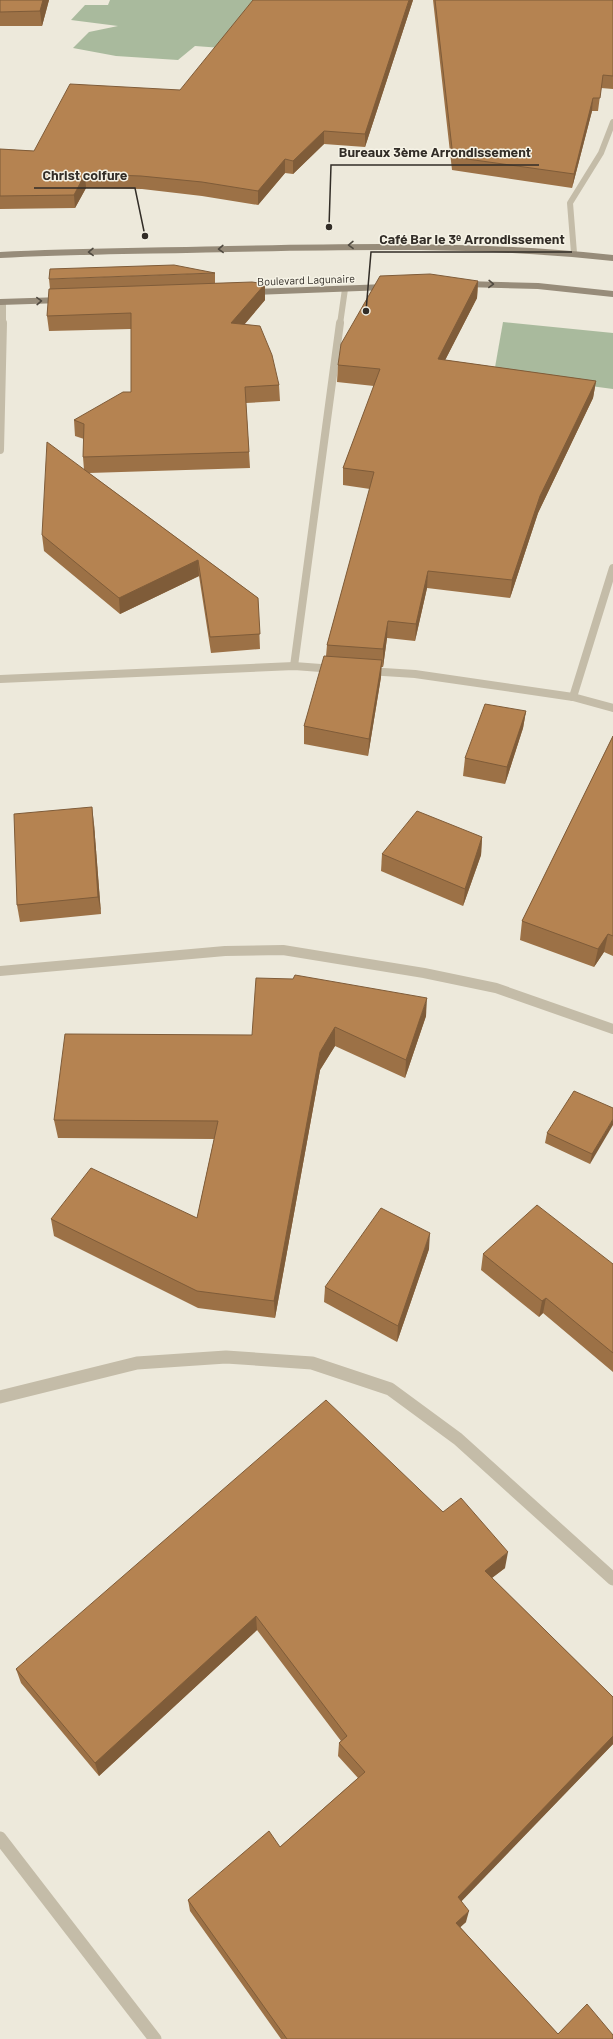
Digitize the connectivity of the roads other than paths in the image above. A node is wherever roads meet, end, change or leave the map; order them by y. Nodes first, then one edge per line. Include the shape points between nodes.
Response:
1 (613, 122) edge
2 (574, 253) junction
3 (0, 255) edge
4 (613, 258) edge
5 (458, 284) edge
6 (390, 287) edge
7 (345, 289) junction
8 (243, 293) edge
9 (613, 294) edge
10 (66, 300) edge
11 (1, 302) edge
12 (0, 450) edge
13 (613, 568) edge
14 (294, 666) junction
15 (339, 669) edge
16 (362, 670) edge
17 (0, 679) edge
18 (573, 697) junction
19 (613, 708) edge
20 (0, 971) edge
21 (613, 1029) edge
22 (0, 1398) edge
23 (613, 1579) edge
24 (0, 1838) edge
25 (155, 2039) edge

1 - 2 street via 601,153 570,203
2 -> 3 main road via 390,245
2 - 4 main road
5 -> 9 main road via 538,286
6 - 7 main road, Boulevard Lagunaire
7 - 8 main road, Boulevard Lagunaire
7 - 14 street
11 -> 10 main road
11 - 12 street
13 - 18 street
14 - 15 street
14 - 17 street
16 - 18 street via 415,674
18 - 19 street
20 - 21 street via 225,951 283,950 424,973 496,988
22 - 23 street via 137,1362 226,1357 312,1363 390,1389 458,1439
24 - 25 street

